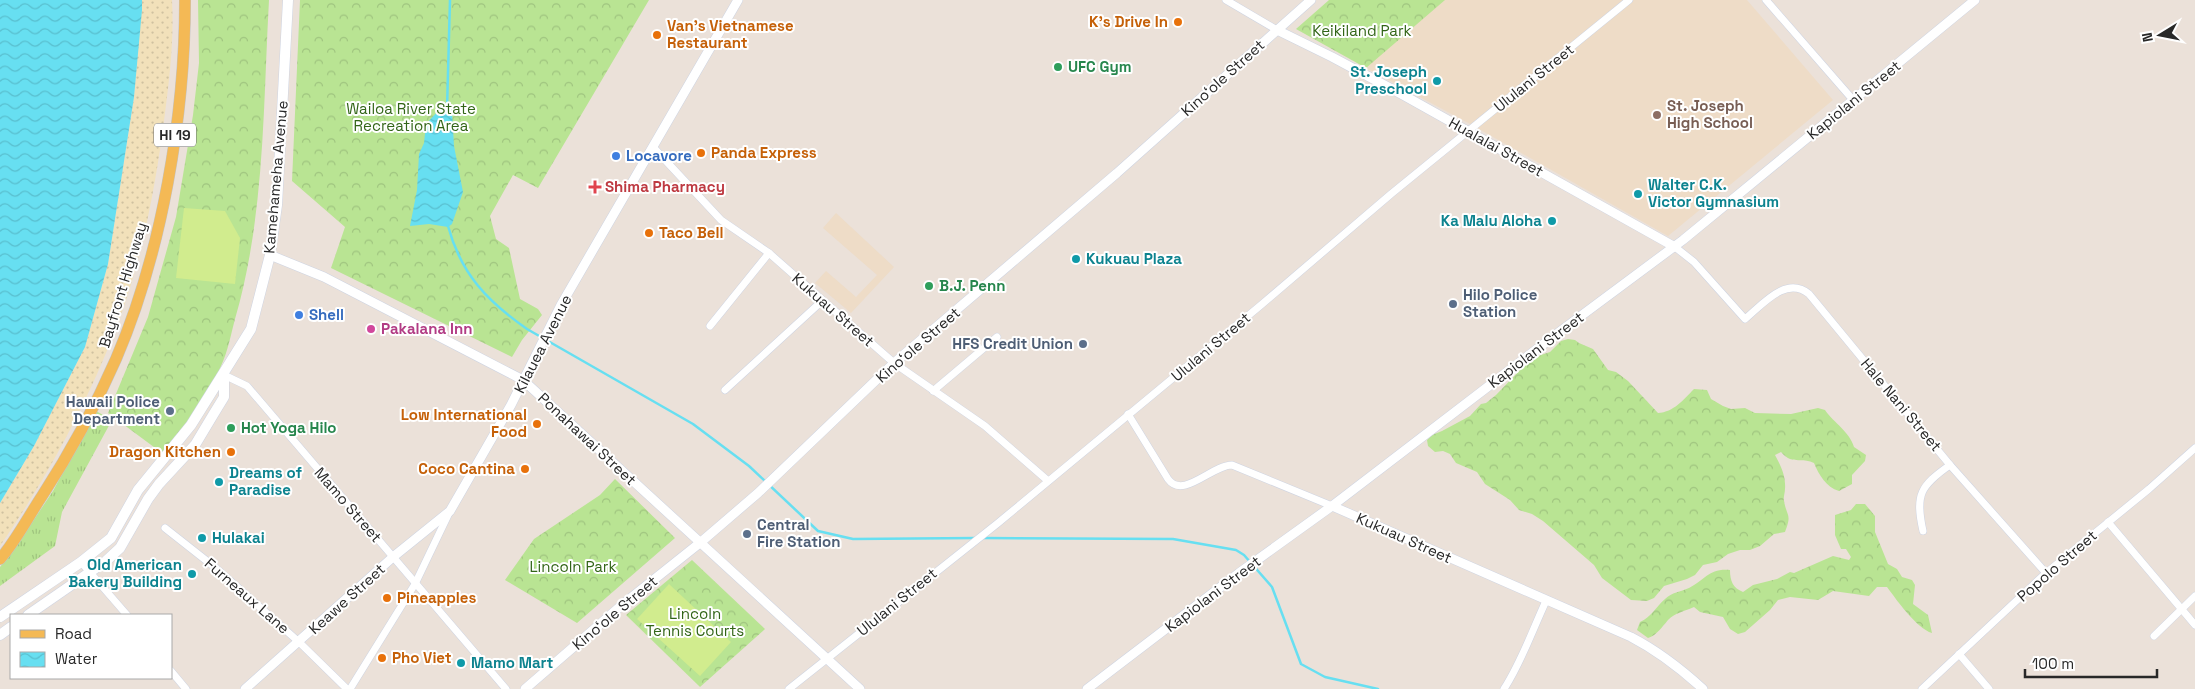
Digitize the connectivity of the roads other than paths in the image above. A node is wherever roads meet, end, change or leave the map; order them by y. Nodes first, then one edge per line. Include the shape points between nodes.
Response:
1 (184, 0) edge
2 (288, 0) edge
3 (738, 0) edge
4 (1226, 0) edge
5 (1311, 0) edge
6 (1629, 0) edge
7 (1766, 0) edge
8 (1975, 0) edge
9 (1277, 30) junction
10 (1854, 101) junction
11 (1469, 131) junction
12 (653, 147) junction
13 (1675, 246) junction
14 (769, 253) junction
15 (270, 255) junction
16 (822, 301) junction
17 (1745, 319) joint
18 (710, 326) dead end
19 (997, 337) dead end
20 (894, 363) junction
21 (224, 375) junction
22 (523, 380) junction
23 (725, 390) dead end
24 (934, 391) junction
25 (1128, 414) junction
26 (2195, 448) edge
27 (1950, 465) junction
28 (1047, 480) junction
29 (1332, 506) junction
30 (450, 511) junction
31 (2108, 522) junction
32 (165, 528) dead end
33 (1923, 531) dead end
34 (701, 542) junction
35 (1, 558) edge
36 (393, 558) junction
37 (82, 562) junction
38 (89, 572) junction
39 (2046, 573) junction
40 (414, 584) junction
41 (2195, 596) edge
42 (1546, 601) junction
43 (2180, 609) junction
44 (29, 614) edge
45 (126, 614) edge
46 (0, 617) edge
47 (2195, 625) edge
48 (2154, 636) dead end
49 (299, 642) junction
50 (1959, 654) junction
51 (827, 659) junction
52 (172, 672) edge
53 (186, 689) edge
54 (245, 689) edge
55 (348, 689) edge
56 (506, 689) edge
57 (525, 689) edge
58 (789, 689) edge
59 (860, 689) edge
60 (1087, 689) edge
61 (1504, 689) edge
62 (1703, 689) edge
63 (1922, 689) edge
64 (1989, 689) edge

1 - 35 main road, Bayfront Highway / HI 19 via 177,120 148,263 129,325 116,359 60,468
2 - 15 main road, Kamehameha Avenue via 277,205
3 - 12 street, Kilauea Avenue
4 - 9 street, Hualalai Street
5 - 9 street, Kinoʻole Street
6 - 11 street, Ululani Street
7 - 10 street
8 - 10 street, Kapiolani Street
9 - 11 street, Hualalai Street
9 - 20 street, Kinoʻole Street via 1121,169
10 - 13 street, Kapiolani Street
11 - 13 street, Hualalai Street
11 - 25 street, Ululani Street
12 - 14 street, Kukuau Street via 721,220
12 - 22 street, Kilauea Avenue
13 - 17 street, Hualalai Street via 1694,262
13 - 29 street, Kapiolani Street
14 - 16 street, Kukuau Street
14 - 18 street
15 - 21 main road, Kamehameha Avenue via 251,329
15 - 22 street, Ponahawai Street via 324,277
16 - 20 street, Kukuau Street
16 - 23 street
17 - 27 street, Hale Nani Street via 1784,288 1804,290
19 - 24 street
20 - 24 street, Kukuau Street
20 - 34 street, Kinoʻole Street via 758,493
21 - 36 street, Mamo Street via 247,386
21 - 37 main road, Kamehameha Avenue via 191,425 138,490 111,538
21 - 38 main road, Kamehameha Avenue via 224,397 194,445 148,499 120,548
22 - 30 street, Kilauea Avenue
22 - 34 street, Ponahawai Street
24 - 28 street, Kukuau Street via 985,426
25 - 28 street, Ululani Street
25 - 29 street, Kukuau Street via 1173,485 1184,486 1221,467 1232,465
26 - 31 street, Popolo Street
27 - 33 street via 1934,476 1922,492 1918,504
27 - 39 street, Hale Nani Street
28 - 51 street, Ululani Street
29 - 42 street, Kukuau Street
29 - 60 street, Kapiolani Street
30 - 36 street, Keawe Street
30 - 40 street, Kilauea Avenue
31 - 39 street, Popolo Street
31 - 43 street
32 - 49 street, Furneaux Lane
34 - 51 street, Ponahawai Street
34 - 57 street, Kinoʻole Street
36 - 40 street, Mamo Street
36 - 49 street, Keawe Street
37 - 38 street
37 - 46 main road, Kamehameha Avenue
38 - 44 main road, Kamehameha Avenue
38 - 45 street
39 - 50 street, Popolo Street
40 - 55 street, Kilauea Avenue
40 - 56 street, Mamo Street
41 - 43 street
42 - 61 street via 1526,649
42 - 62 street, Kukuau Street via 1653,648
43 - 47 street
43 - 48 street
49 - 54 street, Keawe Street
49 - 55 street, Furneaux Lane
50 - 63 street, Popolo Street
50 - 64 street
51 - 58 street, Ululani Street
51 - 59 street, Ponahawai Street
52 - 53 street

